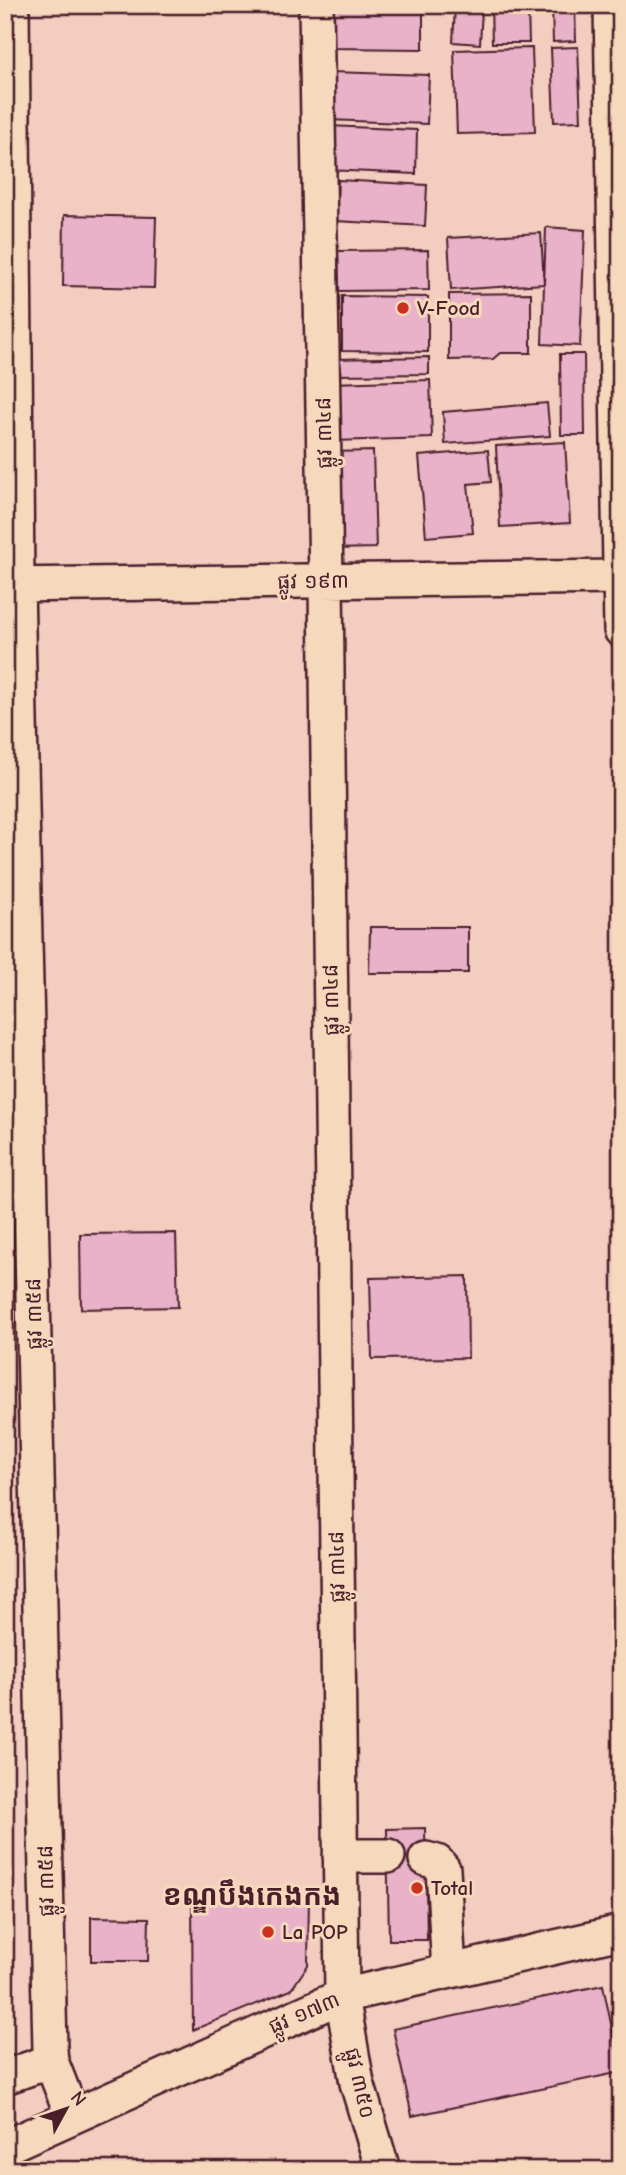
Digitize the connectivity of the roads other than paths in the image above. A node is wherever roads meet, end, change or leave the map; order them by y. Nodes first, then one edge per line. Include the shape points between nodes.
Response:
1 (12, 5) edge
2 (316, 5) edge
3 (611, 5) edge
4 (620, 577) edge
5 (326, 581) junction
6 (11, 585) edge
7 (621, 630) edge
8 (340, 1856) junction
9 (388, 1856) dead end
10 (426, 1859) dead end
11 (621, 1932) edge
12 (449, 1971) junction
13 (342, 1996) junction
14 (51, 2061) junction
15 (5, 2077) edge
16 (72, 2115) junction
17 (5, 2147) edge
18 (383, 2170) edge

1 - 6 street, ផ្លូវ ៣៥៨
2 - 5 street, ផ្លូវ ៣៤៨
3 - 4 street
4 - 5 street, ផ្លូវ ១៩៣
4 - 7 street
5 - 6 street, ផ្លូវ ១៩៣
5 - 8 street, ផ្លូវ ៣៤៨
6 - 14 street, ផ្លូវ ៣៥៨
8 - 9 street
8 - 13 street, ផ្លូវ ៣៤៨
10 - 12 street via 443,1869
11 - 12 street, ផ្លូវ ១៧៣
12 - 13 street, ផ្លូវ ១៧៣
13 - 16 street, ផ្លូវ ១៧៣
13 - 18 street, ផ្លូវ ៣៥០ via 357,2084
14 - 15 street
14 - 16 street, ផ្លូវ ៣៥៨
16 - 17 street, ផ្លូវ ១៧៣

